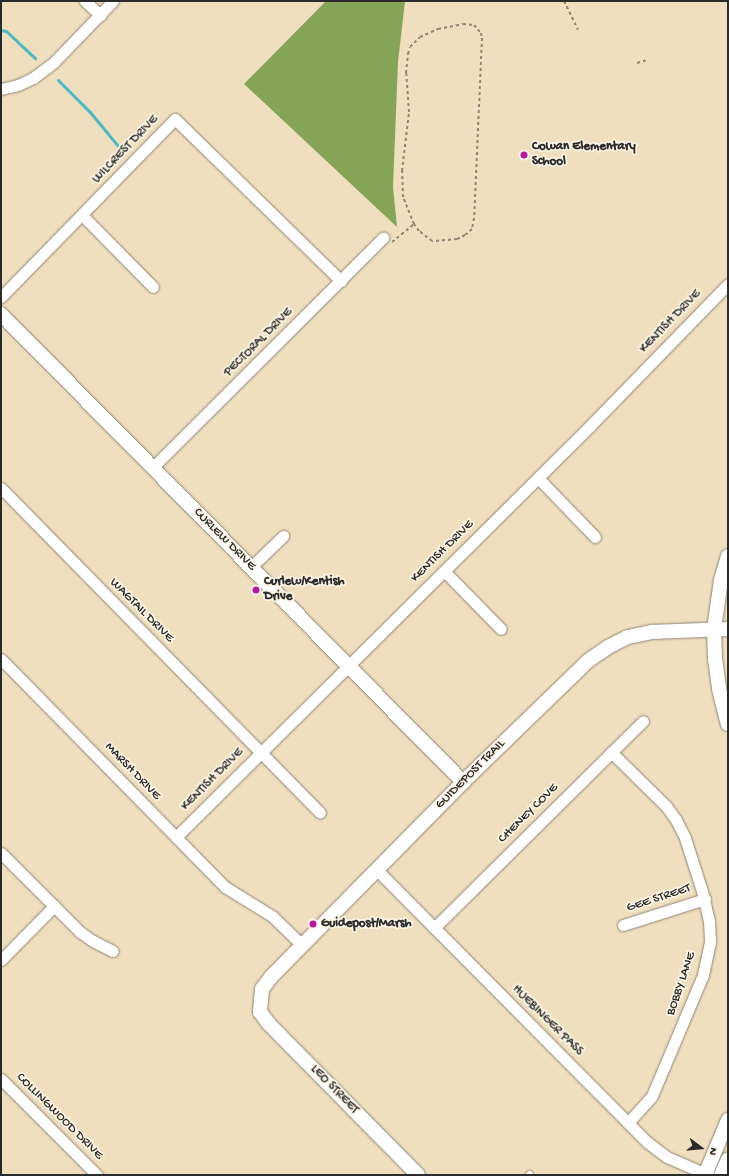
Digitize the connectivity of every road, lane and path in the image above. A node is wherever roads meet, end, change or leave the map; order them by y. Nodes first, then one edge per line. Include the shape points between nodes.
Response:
1 (85, 1) edge
2 (113, 1) edge
3 (564, 1) edge
4 (100, 15) junction
5 (578, 30) dead end
6 (647, 60) dead end
7 (637, 64) dead end
8 (1, 89) edge
9 (82, 215) junction
10 (414, 224) junction
11 (383, 238) joint
12 (341, 281) junction
13 (728, 284) edge
14 (153, 287) dead end
15 (1, 297) edge
16 (1, 314) edge
17 (153, 467) junction
18 (538, 478) junction
19 (1, 488) edge
20 (283, 536) dead end
21 (595, 536) dead end
22 (728, 556) edge
23 (251, 567) junction
24 (444, 571) junction
25 (501, 629) dead end
26 (714, 629) junction
27 (728, 629) edge
28 (1, 659) edge
29 (348, 666) junction
30 (643, 721) dead end
31 (728, 724) edge
32 (261, 752) junction
33 (611, 752) junction
34 (463, 782) junction
35 (320, 813) dead end
36 (176, 837) junction
37 (1, 854) edge
38 (377, 870) junction
39 (705, 899) junction
40 (54, 906) junction
41 (623, 925) dead end
42 (434, 928) junction
43 (302, 945) junction
44 (113, 951) dead end
45 (1, 960) edge
46 (260, 1000) joint
47 (1, 1079) edge
48 (728, 1120) edge
49 (628, 1123) junction
50 (728, 1159) edge
51 (97, 1175) edge
52 (418, 1175) edge
53 (706, 1175) edge
54 (721, 1175) edge

1 - 4 street
2 - 4 street
3 - 5 path
4 - 8 street via 42,72 18,85
6 - 7 path
9 - 12 street, WILCREST DRIVE via 175,119
9 - 14 street
9 - 15 street, WILCREST DRIVE
10 - 10 path via 402,188 409,112 406,73 408,54 410,47 420,37 438,29 469,24 481,33 482,48 473,224 469,233 457,239 438,241 426,237
10 - 11 path via 393,242
11 - 12 street, PECTORAL DRIVE
12 - 17 street, PECTORAL DRIVE
13 - 18 street, KENTISH DRIVE
16 - 17 street, CURLEW DRIVE
17 - 23 street, CURLEW DRIVE
18 - 21 street
18 - 24 street, KENTISH DRIVE
19 - 32 street, WAGTAIL DRIVE
20 - 23 street
22 - 26 street via 721,580
23 - 29 street, CURLEW DRIVE
24 - 25 street
24 - 29 street, KENTISH DRIVE
26 - 27 street, GUIDEPOST TRAIL
26 - 31 street via 719,688
26 - 34 street, GUIDEPOST TRAIL via 652,632 628,637 608,646 589,660
28 - 36 street, MARSH DRIVE
29 - 32 street, KENTISH DRIVE
29 - 34 street, CURLEW DRIVE
30 - 33 street, CHENEY COVE
32 - 35 street, WAGTAIL DRIVE
32 - 36 street, KENTISH DRIVE
33 - 39 street, BOBBY LANE via 666,806 676,820 685,838
33 - 42 street, CHENEY COVE
34 - 38 street, GUIDEPOST TRAIL
36 - 43 street, MARSH DRIVE via 225,887 272,916
37 - 40 street
38 - 42 street, HUEBINGER PASS
38 - 43 street, GUIDEPOST TRAIL
39 - 41 street, GEE STREET
39 - 49 street, BOBBY LANE via 710,942 703,975 652,1096
40 - 44 street via 80,932
40 - 45 street
42 - 49 street, HUEBINGER PASS
43 - 46 street, GUIDEPOST TRAIL via 271,977 262,989
46 - 52 street, LEO STREET via 260,1012 269,1024
47 - 51 street, COLLINGWOOD DRIVE
48 - 53 street
49 - 53 street, HUEBINGER PASS via 657,1152
50 - 54 street

